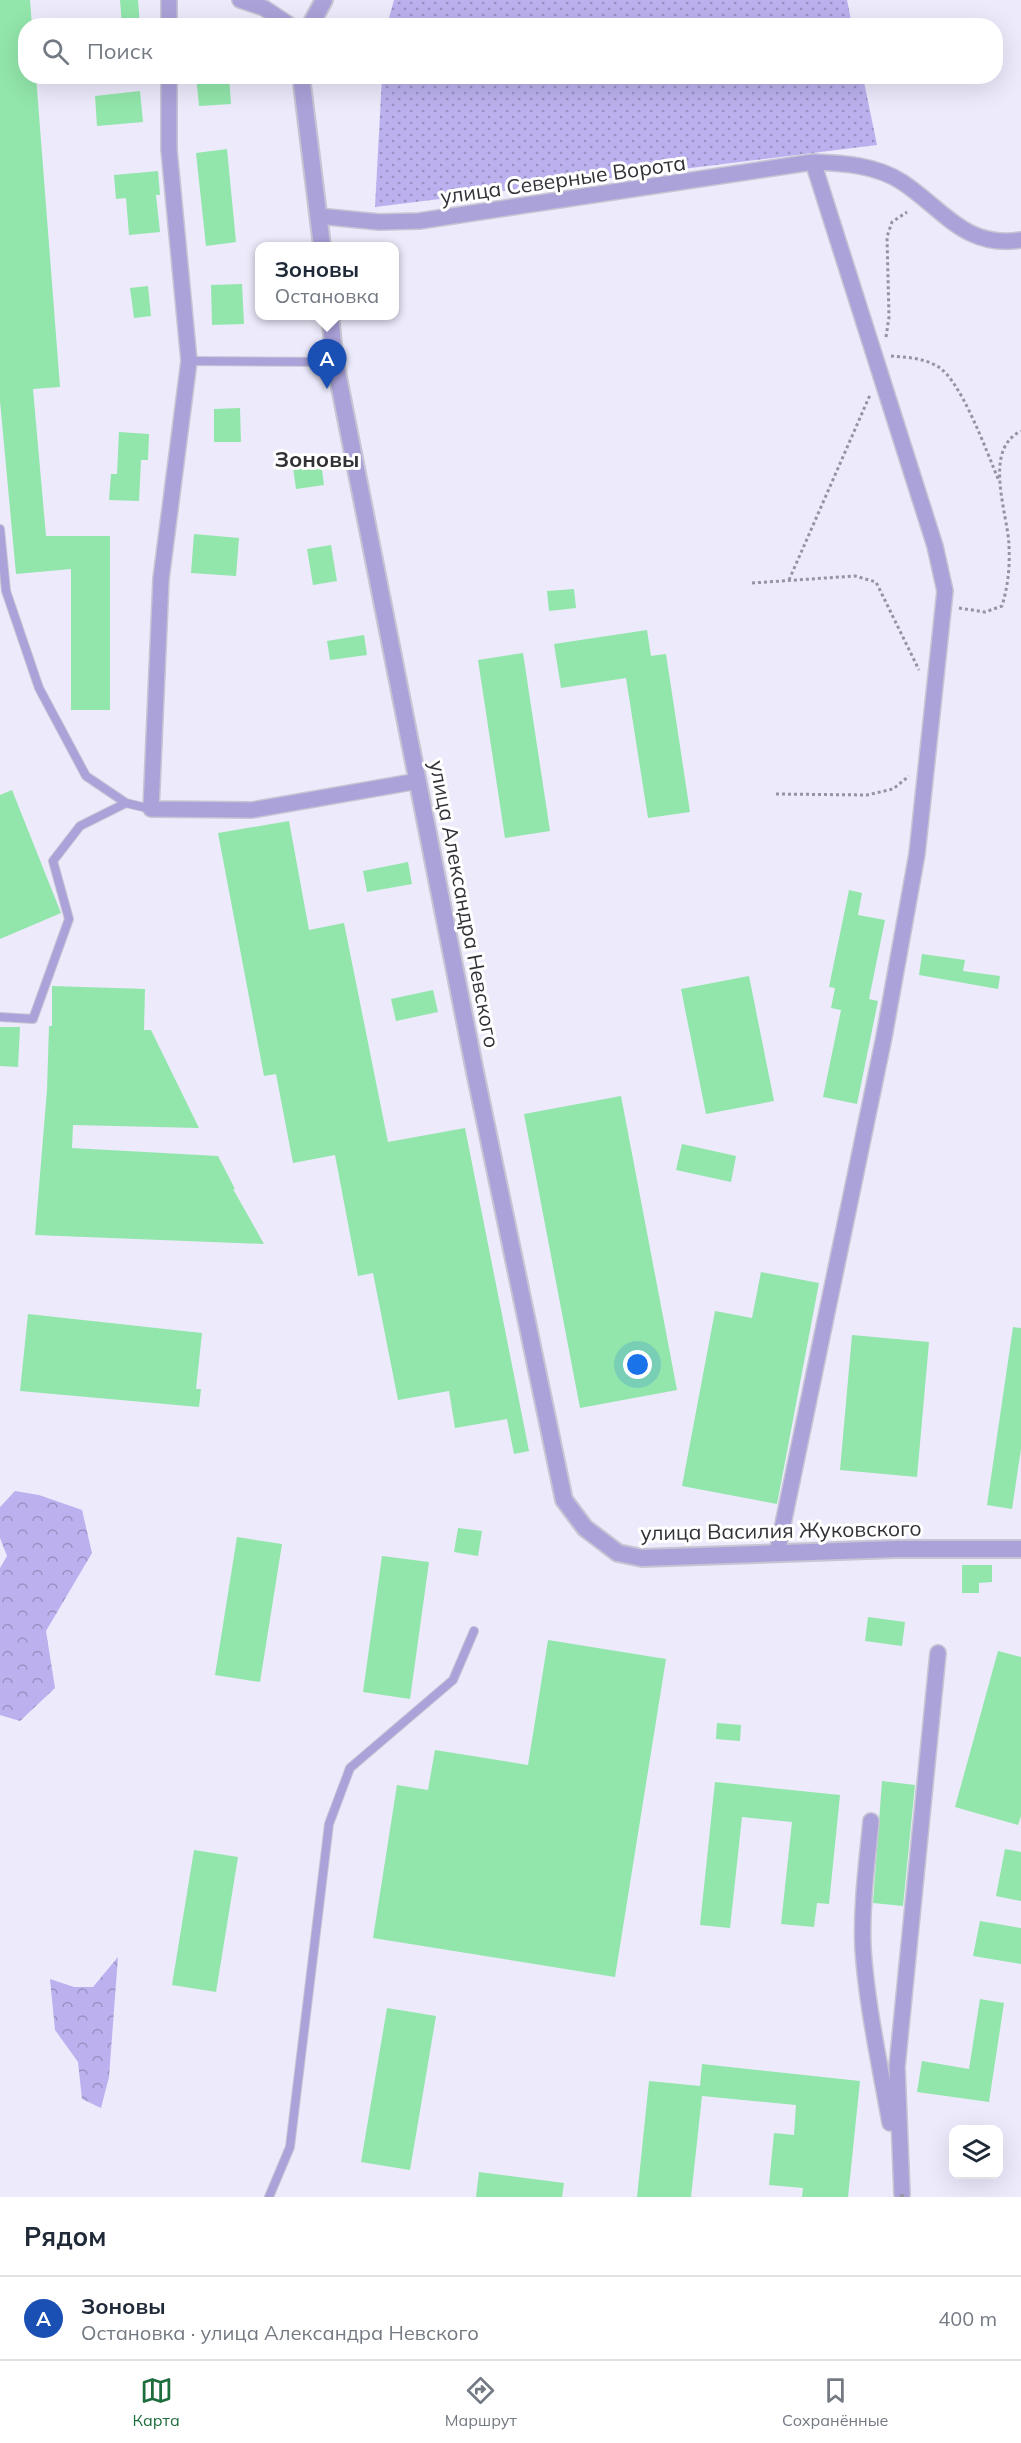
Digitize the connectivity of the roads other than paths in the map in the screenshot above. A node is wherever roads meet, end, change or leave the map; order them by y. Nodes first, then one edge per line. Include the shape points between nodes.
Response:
1 (169, 0) edge
2 (240, 0) edge
3 (324, 0) edge
4 (169, 18) edge
5 (279, 18) edge
6 (314, 18) edge
7 (169, 84) edge
8 (302, 84) edge
9 (813, 162) junction
10 (318, 216) junction
11 (1021, 240) edge
12 (321, 242) edge
13 (331, 320) edge
14 (189, 361) junction
15 (335, 362) junction
16 (0, 529) edge
17 (418, 781) junction
18 (126, 803) junction
19 (152, 809) junction
20 (0, 1017) edge
21 (564, 1500) joint
22 (1021, 1549) edge
23 (777, 1553) junction
24 (474, 1631) dead end
25 (938, 1653) dead end
26 (870, 1821) dead end
27 (269, 2197) edge

1 - 4 street
2 - 5 street
3 - 6 street
7 - 14 street via 170,150
8 - 10 street
9 - 10 street, улица Северные Ворота via 418,221
9 - 11 street, улица Северные Ворота via 875,170 902,181 957,226 984,239
9 - 23 street via 935,546 945,591 917,854 884,1037
10 - 12 street
13 - 15 street, улица Александра Невского
14 - 15 lane
14 - 19 street via 161,579
15 - 17 street, улица Александра Невского
16 - 18 lane via 6,591 39,688 86,776
17 - 19 street via 252,810
17 - 21 street, улица Александра Невского
18 - 19 lane
18 - 20 lane via 80,826 53,861 69,919 33,1019
21 - 23 street, улица Василия Жуковского via 585,1528 618,1553 642,1558
22 - 23 street, улица Василия Жуковского
24 - 27 lane via 453,1680 350,1768 329,1824 290,2147
25 - 26 street via 897,2067 902,2194 865,1974 862,1921

